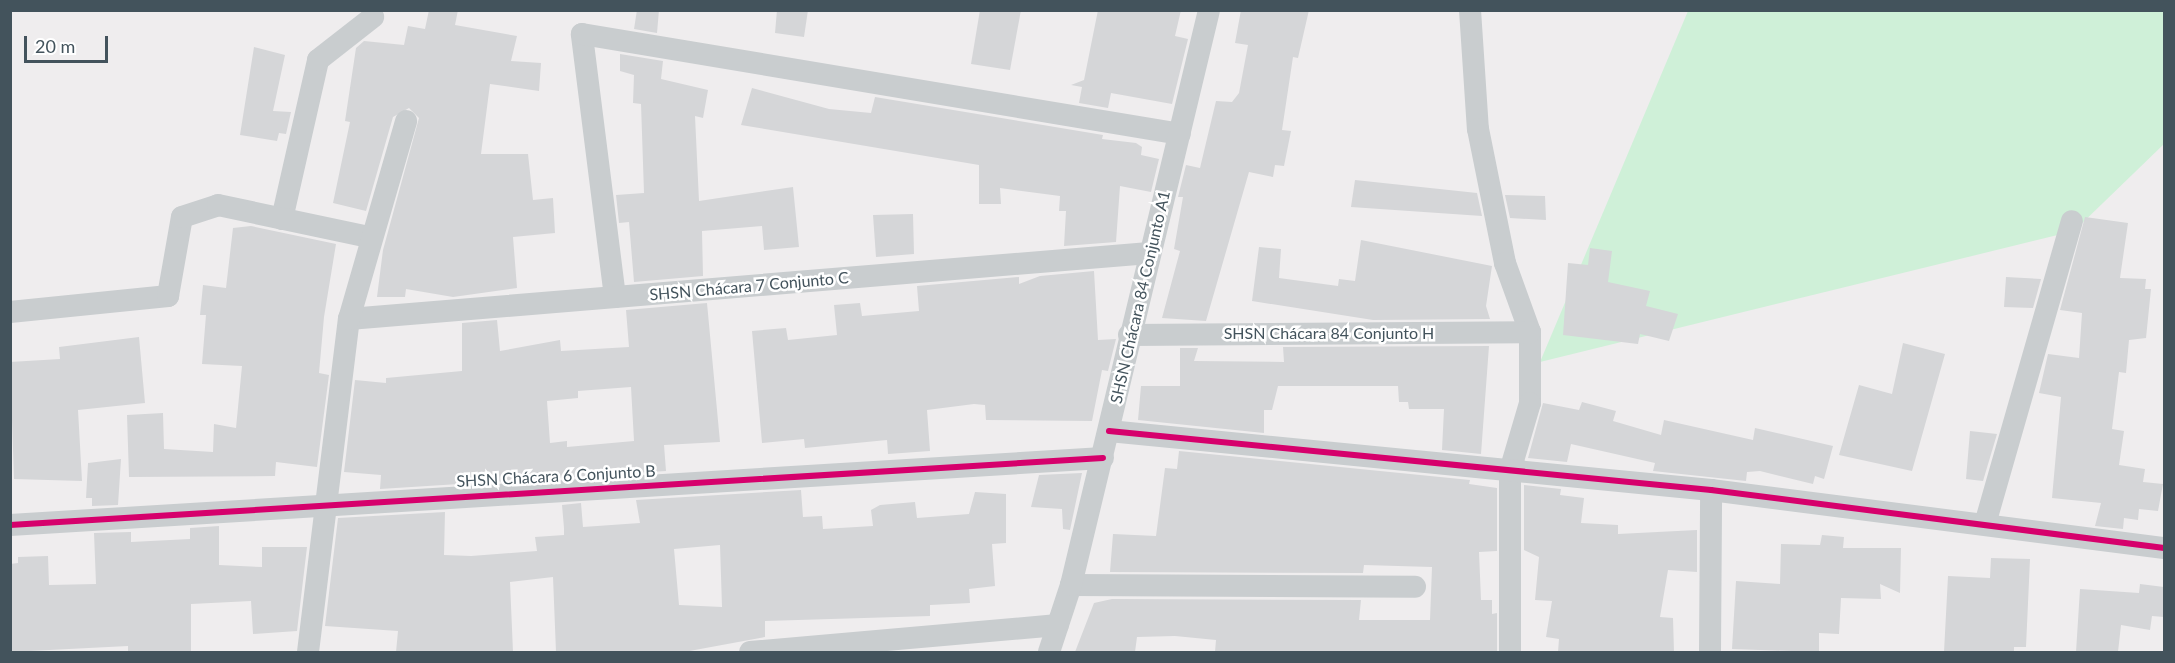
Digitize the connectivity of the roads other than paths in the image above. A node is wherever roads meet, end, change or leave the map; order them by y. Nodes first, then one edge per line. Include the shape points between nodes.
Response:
1 (1209, 10) edge
2 (1470, 10) edge
3 (373, 16) dead end
4 (406, 121) dead end
5 (1180, 134) junction
6 (282, 219) junction
7 (2072, 221) dead end
8 (368, 237) junction
9 (1149, 252) junction
10 (615, 297) junction
11 (10, 312) edge
12 (349, 319) junction
13 (1530, 332) junction
14 (1129, 335) junction
15 (1109, 431) junction
16 (1103, 458) junction
17 (1510, 471) junction
18 (1711, 490) junction
19 (322, 503) junction
20 (10, 525) edge
21 (1985, 525) junction
22 (2164, 548) edge
23 (1071, 585) junction
24 (1415, 587) dead end
25 (1058, 625) junction
26 (308, 652) edge
27 (750, 652) edge
28 (1049, 652) edge
29 (1510, 652) edge
30 (1710, 652) edge

1 - 5 street, SHSN Chácara 84 Conjunto A1
2 - 13 street via 1478,129 1505,263
3 - 6 street via 318,60
4 - 8 street
5 - 9 street, SHSN Chácara 84 Conjunto A1
5 - 10 street via 582,34
6 - 8 street
6 - 11 street via 218,205 182,217 168,296
7 - 21 street
8 - 12 street
9 - 10 street, SHSN Chácara 7 Conjunto C
9 - 14 street, SHSN Chácara 84 Conjunto A1
10 - 12 street, SHSN Chácara 7 Conjunto C
12 - 19 street
13 - 14 street, SHSN Chácara 84 Conjunto H
13 - 17 street via 1530,403
14 - 15 street, SHSN Chácara 84 Conjunto A1
15 - 16 street, SHSN Chácara 84 Conjunto A1
15 - 17 street
16 - 19 street, SHSN Chácara 6 Conjunto B
16 - 23 street, SHSN Chácara 84 Conjunto A1
17 - 18 street
17 - 29 street
18 - 21 street
18 - 30 street
19 - 20 street, SHSN Chácara 6 Conjunto B
19 - 26 street
21 - 22 street
23 - 24 street
23 - 25 street, SHSN Chácara 84 Conjunto A1
25 - 27 street
25 - 28 street, SHSN Chácara 84 Conjunto A1

